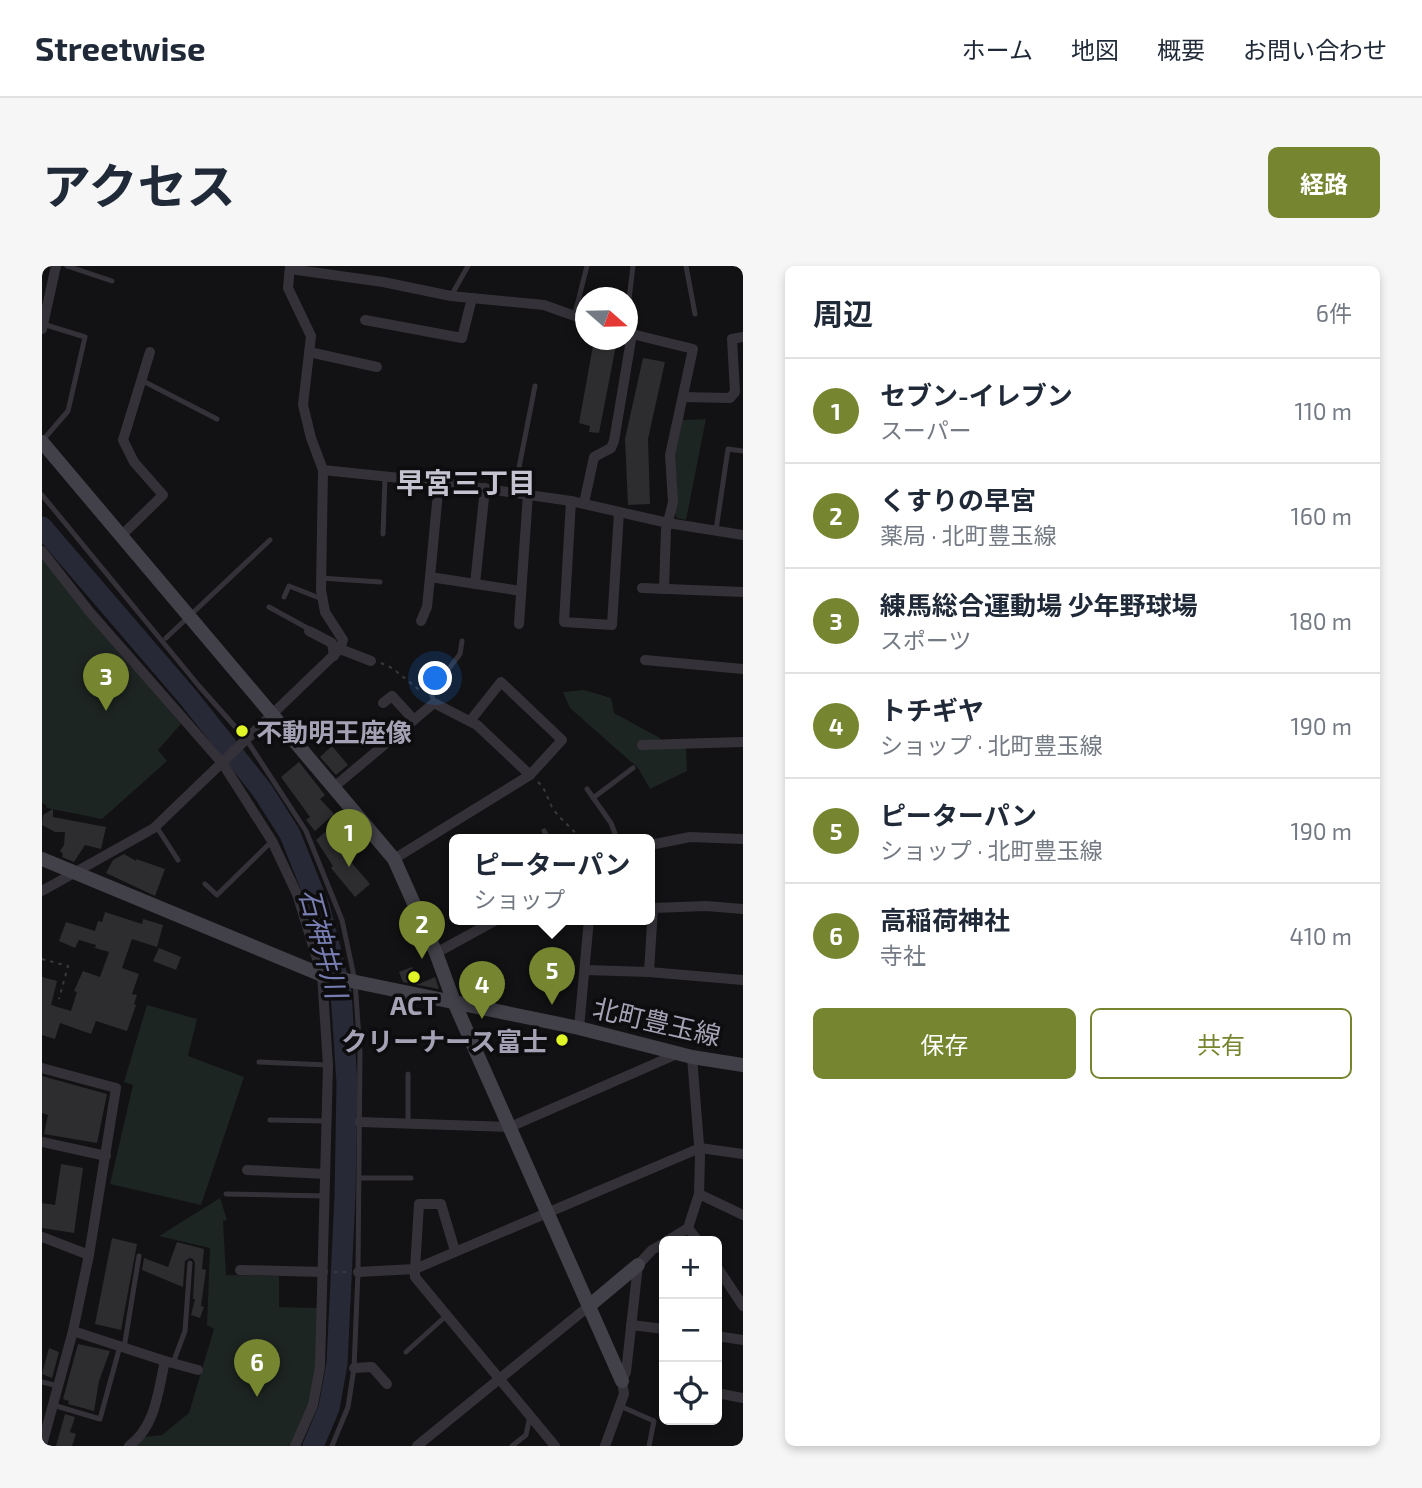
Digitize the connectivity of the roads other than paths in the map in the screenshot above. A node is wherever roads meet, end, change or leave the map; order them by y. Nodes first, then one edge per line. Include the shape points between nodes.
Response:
1 (55, 266) edge
2 (67, 266) edge
3 (468, 266) edge
4 (587, 266) edge
5 (633, 266) edge
6 (686, 266) edge
7 (290, 267) edge
8 (112, 281) dead end
9 (584, 287) edge
10 (630, 287) edge
11 (451, 296) junction
12 (472, 298) junction
13 (44, 307) edge
14 (695, 314) dead end
15 (575, 317) edge
16 (365, 320) dead end
17 (43, 326) edge
18 (638, 335) edge
19 (743, 337) edge
20 (627, 350) edge
21 (150, 352) dead end
22 (309, 352) junction
23 (377, 367) dead end
24 (141, 380) junction
25 (535, 386) dead end
26 (682, 397) junction
27 (216, 419) dead end
28 (42, 442) edge
29 (743, 451) edge
30 (323, 470) junction
31 (385, 478) junction
32 (439, 482) junction
33 (485, 488) junction
34 (514, 494) junction
35 (528, 494) junction
36 (42, 495) edge
37 (571, 500) junction
38 (584, 503) junction
39 (619, 512) junction
40 (667, 523) junction
41 (716, 530) junction
42 (383, 534) dead end
43 (743, 535) edge
44 (121, 536) junction
45 (270, 540) dead end
46 (42, 551) edge
47 (430, 577) junction
48 (320, 578) junction
49 (380, 582) dead end
50 (475, 584) junction
51 (642, 588) dead end
52 (664, 589) junction
53 (521, 591) junction
54 (743, 592) edge
55 (284, 597) dead end
56 (322, 598) junction
57 (269, 607) dead end
58 (190, 616) junction
59 (421, 621) dead end
60 (519, 624) dead end
61 (309, 631) joint
62 (166, 638) dead end
63 (462, 641) dead end
64 (337, 652) junction
65 (645, 660) dead end
66 (371, 661) road end
67 (743, 669) edge
68 (433, 700) junction
69 (383, 704) dead end
70 (273, 715) junction
71 (414, 720) junction
72 (470, 721) junction
73 (244, 741) junction
74 (743, 742) edge
75 (642, 746) dead end
76 (225, 762) junction
77 (634, 768) dead end
78 (530, 775) junction
79 (334, 787) junction
80 (587, 789) dead end
81 (593, 798) junction
82 (156, 826) junction
83 (544, 831) dead end
84 (546, 834) edge
85 (615, 834) edge
86 (743, 839) edge
87 (272, 841) junction
88 (655, 844) edge
89 (42, 859) edge
90 (394, 859) junction
91 (178, 860) dead end
92 (73, 872) junction
93 (205, 884) dead end
94 (42, 891) edge
95 (655, 908) edge
96 (743, 909) edge
97 (487, 925) edge
98 (589, 925) edge
99 (652, 925) edge
100 (436, 953) junction
101 (585, 970) junction
102 (649, 972) junction
103 (322, 975) junction
104 (743, 980) edge
105 (355, 981) junction
106 (454, 1003) junction
107 (579, 1028) junction
108 (677, 1054) junction
109 (692, 1058) junction
110 (260, 1062) dead end
111 (328, 1065) junction
112 (743, 1065) edge
113 (42, 1068) edge
114 (408, 1074) dead end
115 (270, 1120) dead end
116 (327, 1122) junction
117 (360, 1122) junction
118 (408, 1124) junction
119 (510, 1128) junction
120 (42, 1142) edge
121 (700, 1148) junction
122 (743, 1154) edge
123 (106, 1156) junction
124 (247, 1170) dead end
125 (325, 1174) junction
126 (359, 1178) junction
127 (411, 1178) dead end
128 (226, 1194) dead end
129 (699, 1194) junction
130 (325, 1196) junction
131 (548, 1213) junction
132 (743, 1215) edge
133 (688, 1228) junction
134 (675, 1236) edge
135 (694, 1236) edge
136 (42, 1237) edge
137 (659, 1246) edge
138 (455, 1251) junction
139 (89, 1255) junction
140 (139, 1256) dead end
141 (190, 1263) dead end
142 (638, 1265) junction
143 (415, 1269) junction
144 (240, 1270) dead end
145 (323, 1272) junction
146 (358, 1272) junction
147 (722, 1274) edge
148 (589, 1306) junction
149 (743, 1306) edge
150 (446, 1316) junction
151 (631, 1325) junction
152 (659, 1328) edge
153 (73, 1331) junction
154 (722, 1337) edge
155 (743, 1340) edge
156 (122, 1347) junction
157 (406, 1352) dead end
158 (169, 1362) junction
159 (354, 1368) junction
160 (198, 1370) dead end
161 (499, 1378) junction
162 (622, 1381) junction
163 (42, 1382) edge
164 (387, 1384) dead end
165 (58, 1386) junction
166 (722, 1394) edge
167 (743, 1398) edge
168 (53, 1405) junction
169 (620, 1406) junction
170 (530, 1416) junction
171 (42, 1445) edge
172 (129, 1446) edge
173 (295, 1446) edge
174 (332, 1446) edge
175 (417, 1446) edge
176 (512, 1446) edge
177 (555, 1446) edge
178 (605, 1446) edge
179 (649, 1446) edge

1 - 13 street
2 - 8 lane
3 - 11 lane
4 - 9 lane
5 - 10 lane
6 - 14 lane
7 - 11 street
7 - 22 street via 288,288 311,336
11 - 12 street
12 - 15 street via 544,306
12 - 16 street via 463,338
13 - 17 street
17 - 28 lane via 85,337 68,411
18 - 26 street via 693,349
19 - 26 street via 732,340 735,392 730,398
20 - 38 street via 614,441 611,448 594,457
21 - 24 street
22 - 23 street
22 - 30 street via 303,405
24 - 27 lane
24 - 44 street via 123,440 134,462 163,495
25 - 34 lane
26 - 40 street via 670,455 673,502
28 - 44 street
29 - 41 lane via 728,449
30 - 31 street
30 - 48 street
31 - 32 street
31 - 42 lane
32 - 33 street
32 - 47 street
33 - 34 street
33 - 50 street
34 - 35 street
35 - 37 street
35 - 53 street
36 - 73 lane
37 - 38 street
37 - 39 street via 564,622 612,625
38 - 39 street
39 - 40 street
40 - 41 street
40 - 52 street
41 - 43 street
44 - 58 street
45 - 58 lane
46 - 76 street via 89,611
47 - 50 street
47 - 59 street
48 - 49 lane
48 - 56 street
50 - 53 street
51 - 52 street
52 - 54 street
53 - 60 street
55 - 56 lane via 289,586
56 - 64 street via 330,623 343,640
57 - 61 lane
58 - 62 lane
58 - 70 street
61 - 64 street via 332,643
63 - 68 lane via 460,654 431,692
64 - 66 street
64 - 70 street
65 - 67 street
68 - 71 street
68 - 72 street
69 - 71 street via 392,696
70 - 73 street
70 - 79 street
71 - 79 street
72 - 78 street
72 - 78 street via 501,682 562,740
73 - 76 street
73 - 105 lane via 306,831 342,920
74 - 75 street
76 - 82 street
76 - 87 street
77 - 81 lane
78 - 90 street
79 - 90 street
80 - 81 lane
81 - 85 lane
82 - 91 lane
82 - 92 street
83 - 84 lane
86 - 88 street via 690,837
87 - 93 lane via 217,895
87 - 103 street via 297,894
89 - 92 street
90 - 100 street
92 - 94 street
92 - 103 street
95 - 96 street
97 - 100 street
98 - 101 street
99 - 102 street
100 - 106 street
101 - 102 street
101 - 107 street
102 - 104 street
103 - 105 street, 北町豊玉線
103 - 111 street
105 - 106 street, 北町豊玉線
105 - 117 lane
106 - 107 street, 北町豊玉線
106 - 119 street
107 - 108 street, 北町豊玉線
108 - 109 street, 北町豊玉線
108 - 119 street
109 - 112 street, 北町豊玉線
109 - 121 street
110 - 111 lane
111 - 116 street
113 - 123 street via 116,1088
114 - 118 lane
115 - 116 lane
116 - 125 street
117 - 118 street
117 - 126 lane
118 - 119 street
119 - 131 street
120 - 123 street
121 - 122 street
121 - 129 street
121 - 131 street
123 - 139 street
124 - 125 street
125 - 130 street
126 - 127 lane
126 - 146 lane
128 - 130 lane
129 - 132 street
129 - 133 street
130 - 145 street
131 - 138 street
131 - 148 street
133 - 134 street
133 - 135 street
136 - 139 street
137 - 142 street
138 - 143 street
138 - 143 street via 441,1204 419,1204
139 - 153 street
140 - 156 lane
141 - 158 lane via 184,1331
142 - 148 street
142 - 151 street
143 - 146 street
143 - 150 street via 415,1277
144 - 145 street
145 - 173 street via 318,1385
146 - 159 lane
147 - 149 street
148 - 161 street
148 - 162 street
150 - 157 lane
150 - 161 street
151 - 152 street
151 - 162 street
153 - 156 street
153 - 165 street
154 - 155 street
156 - 158 street
156 - 168 lane via 100,1419
158 - 160 street
158 - 172 street via 151,1420
159 - 164 street via 372,1367
159 - 174 lane via 348,1407
161 - 170 street
161 - 175 street
162 - 169 street
163 - 165 lane
165 - 168 street
166 - 167 street
168 - 171 street
169 - 178 street
169 - 179 lane via 654,1421
170 - 176 lane via 526,1435
170 - 177 street

